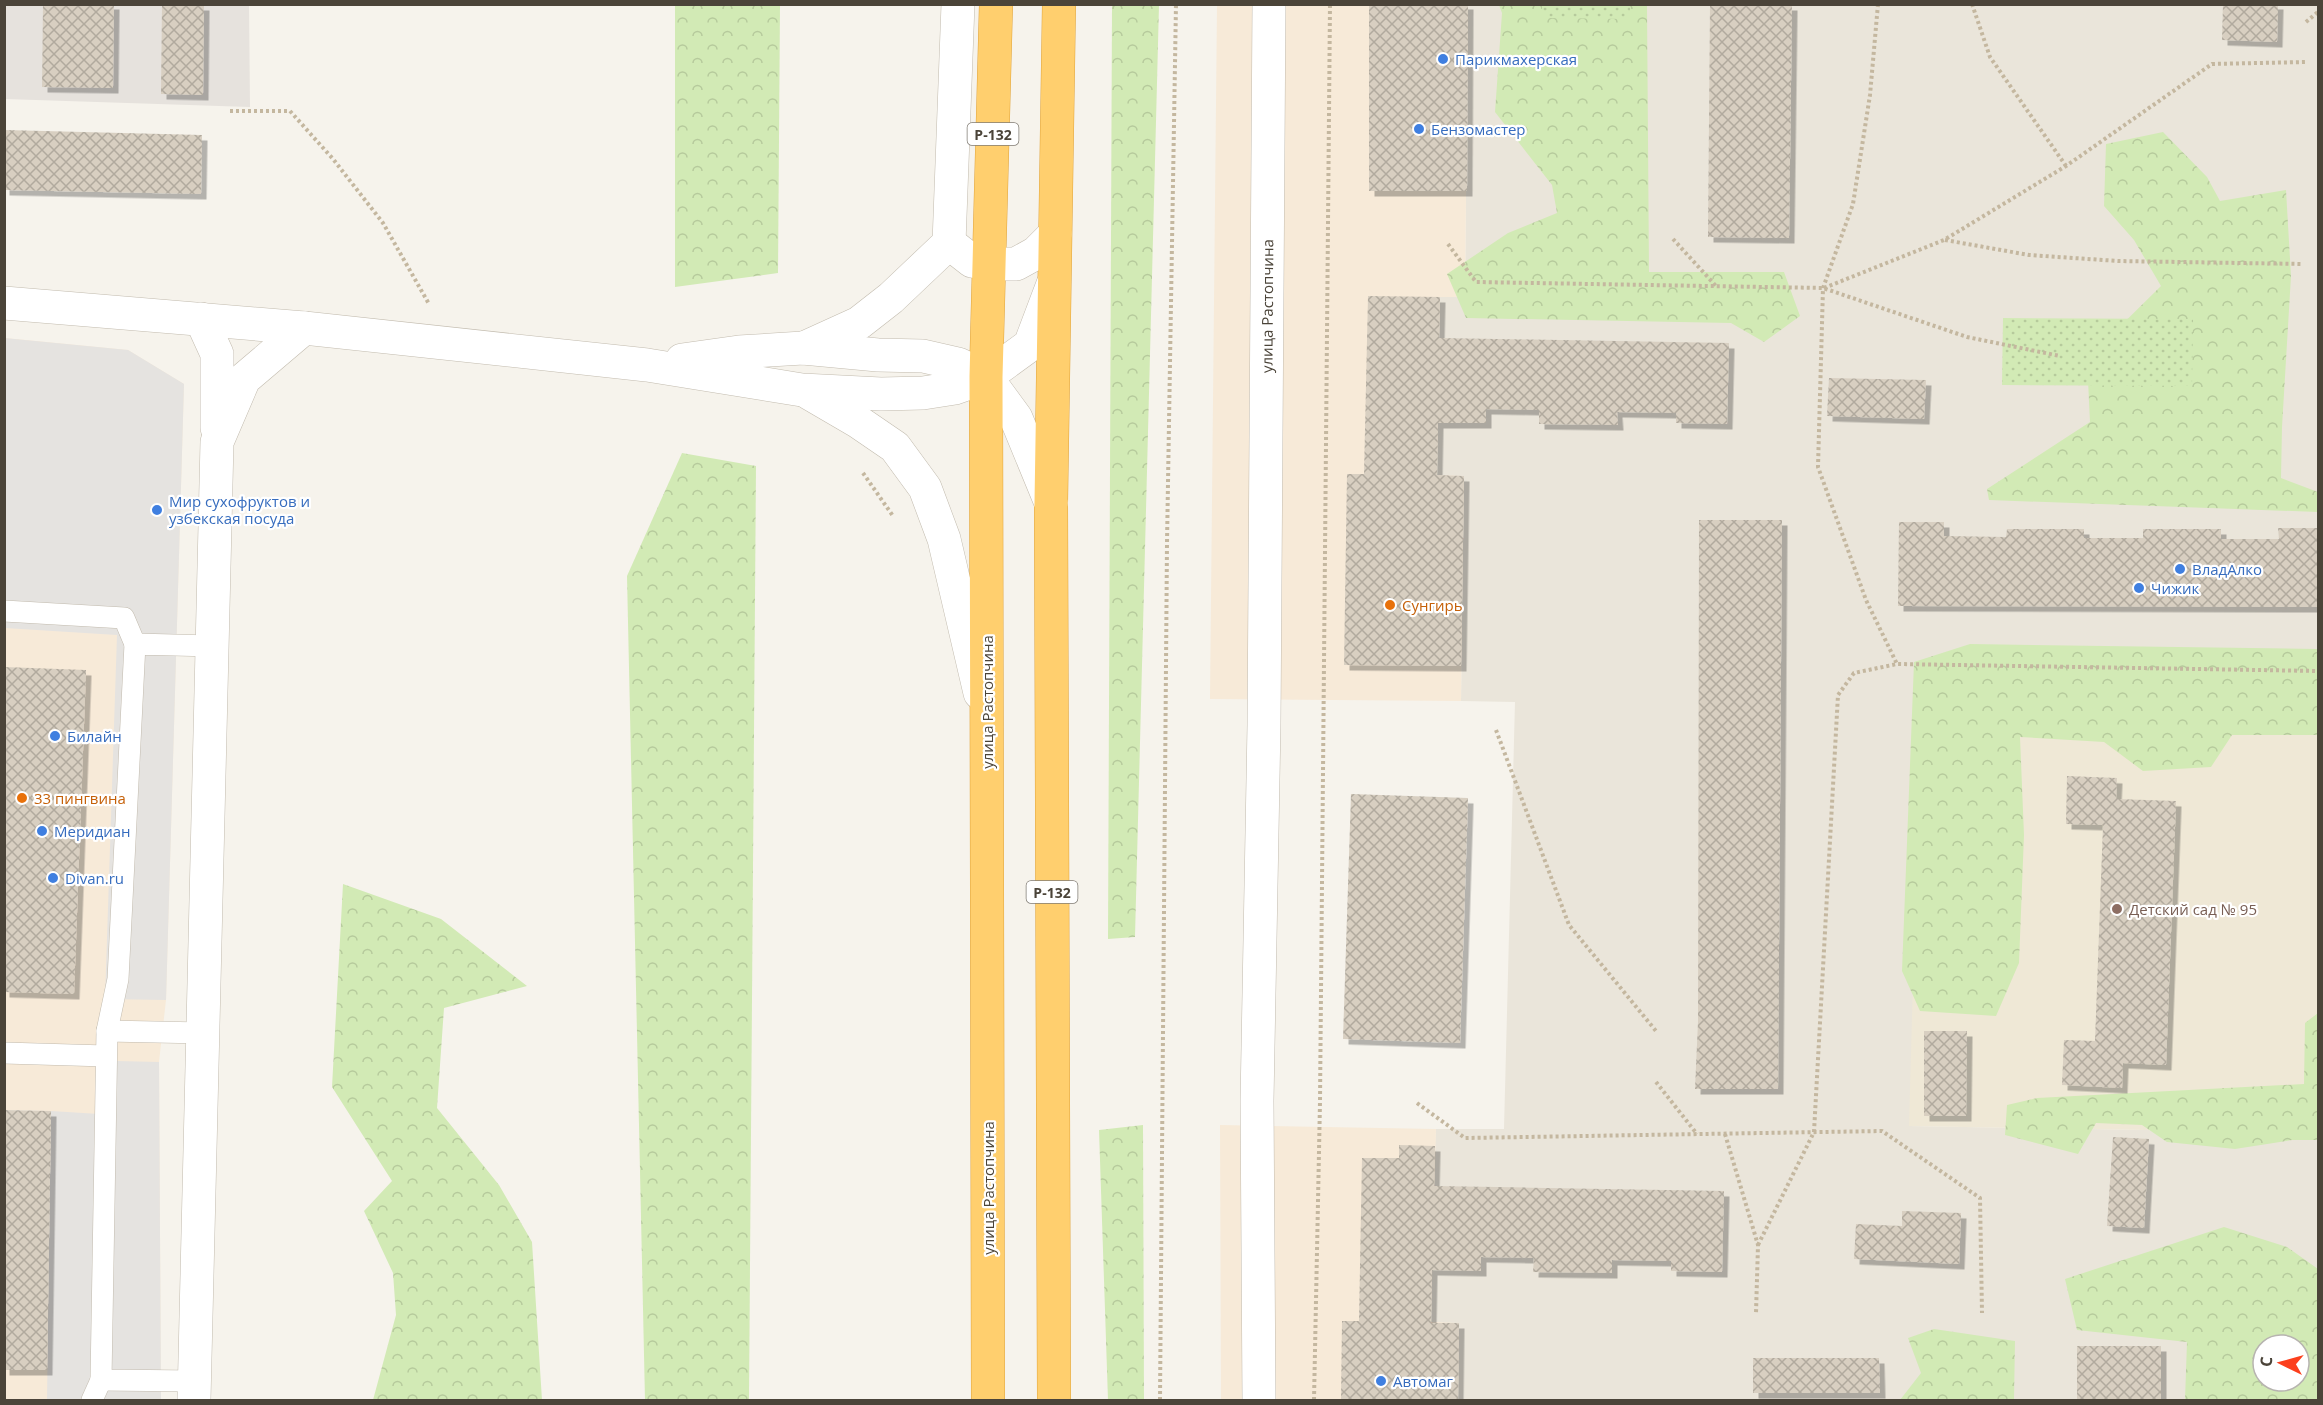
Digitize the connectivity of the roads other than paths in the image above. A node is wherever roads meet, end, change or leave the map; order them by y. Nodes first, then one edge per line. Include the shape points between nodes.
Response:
1 (958, 4) edge
2 (996, 4) edge
3 (1059, 4) edge
4 (1269, 4) edge
5 (1055, 234) junction
6 (949, 243) junction
7 (988, 264) junction
8 (1053, 284) junction
9 (4, 303) edge
10 (201, 319) junction
11 (304, 328) junction
12 (803, 348) junction
13 (647, 365) junction
14 (986, 377) junction
15 (802, 390) junction
16 (217, 442) junction
17 (1051, 503) junction
18 (4, 610) edge
19 (135, 644) junction
20 (212, 646) junction
21 (987, 722) junction
22 (106, 1030) junction
23 (203, 1033) junction
24 (4, 1053) edge
25 (106, 1056) junction
26 (101, 1380) junction
27 (194, 1391) edge
28 (92, 1401) edge
29 (988, 1401) edge
30 (1054, 1401) edge
31 (1259, 1401) edge

1 - 6 street
2 - 7 highway, улица Растопчина / Р-132
3 - 5 highway, Р-132
4 - 31 street, улица Растопчина via 1257,1101
5 - 7 street via 1036,253 1016,264
5 - 8 highway, Р-132
6 - 7 street via 972,261
6 - 12 street via 859,323
7 - 14 highway, улица Растопчина / Р-132
8 - 14 street via 1030,345
8 - 17 highway, Р-132
9 - 10 street
10 - 11 street
10 - 16 street via 217,354
11 - 13 street
11 - 16 street via 244,379
12 - 13 street
12 - 14 street via 923,356 958,364
13 - 15 street
14 - 15 street via 955,388 923,393
14 - 17 street via 1016,418
14 - 21 highway, улица Растопчина / Р-132
15 - 21 street via 895,447 926,488 944,539
16 - 20 street
17 - 30 highway, Р-132
18 - 19 lane via 124,618
19 - 20 lane
19 - 22 lane via 118,979
20 - 23 street
21 - 29 highway, улица Растопчина / Р-132
22 - 23 lane
22 - 25 lane
23 - 27 street
24 - 25 lane
25 - 26 lane
26 - 27 lane
26 - 28 lane

